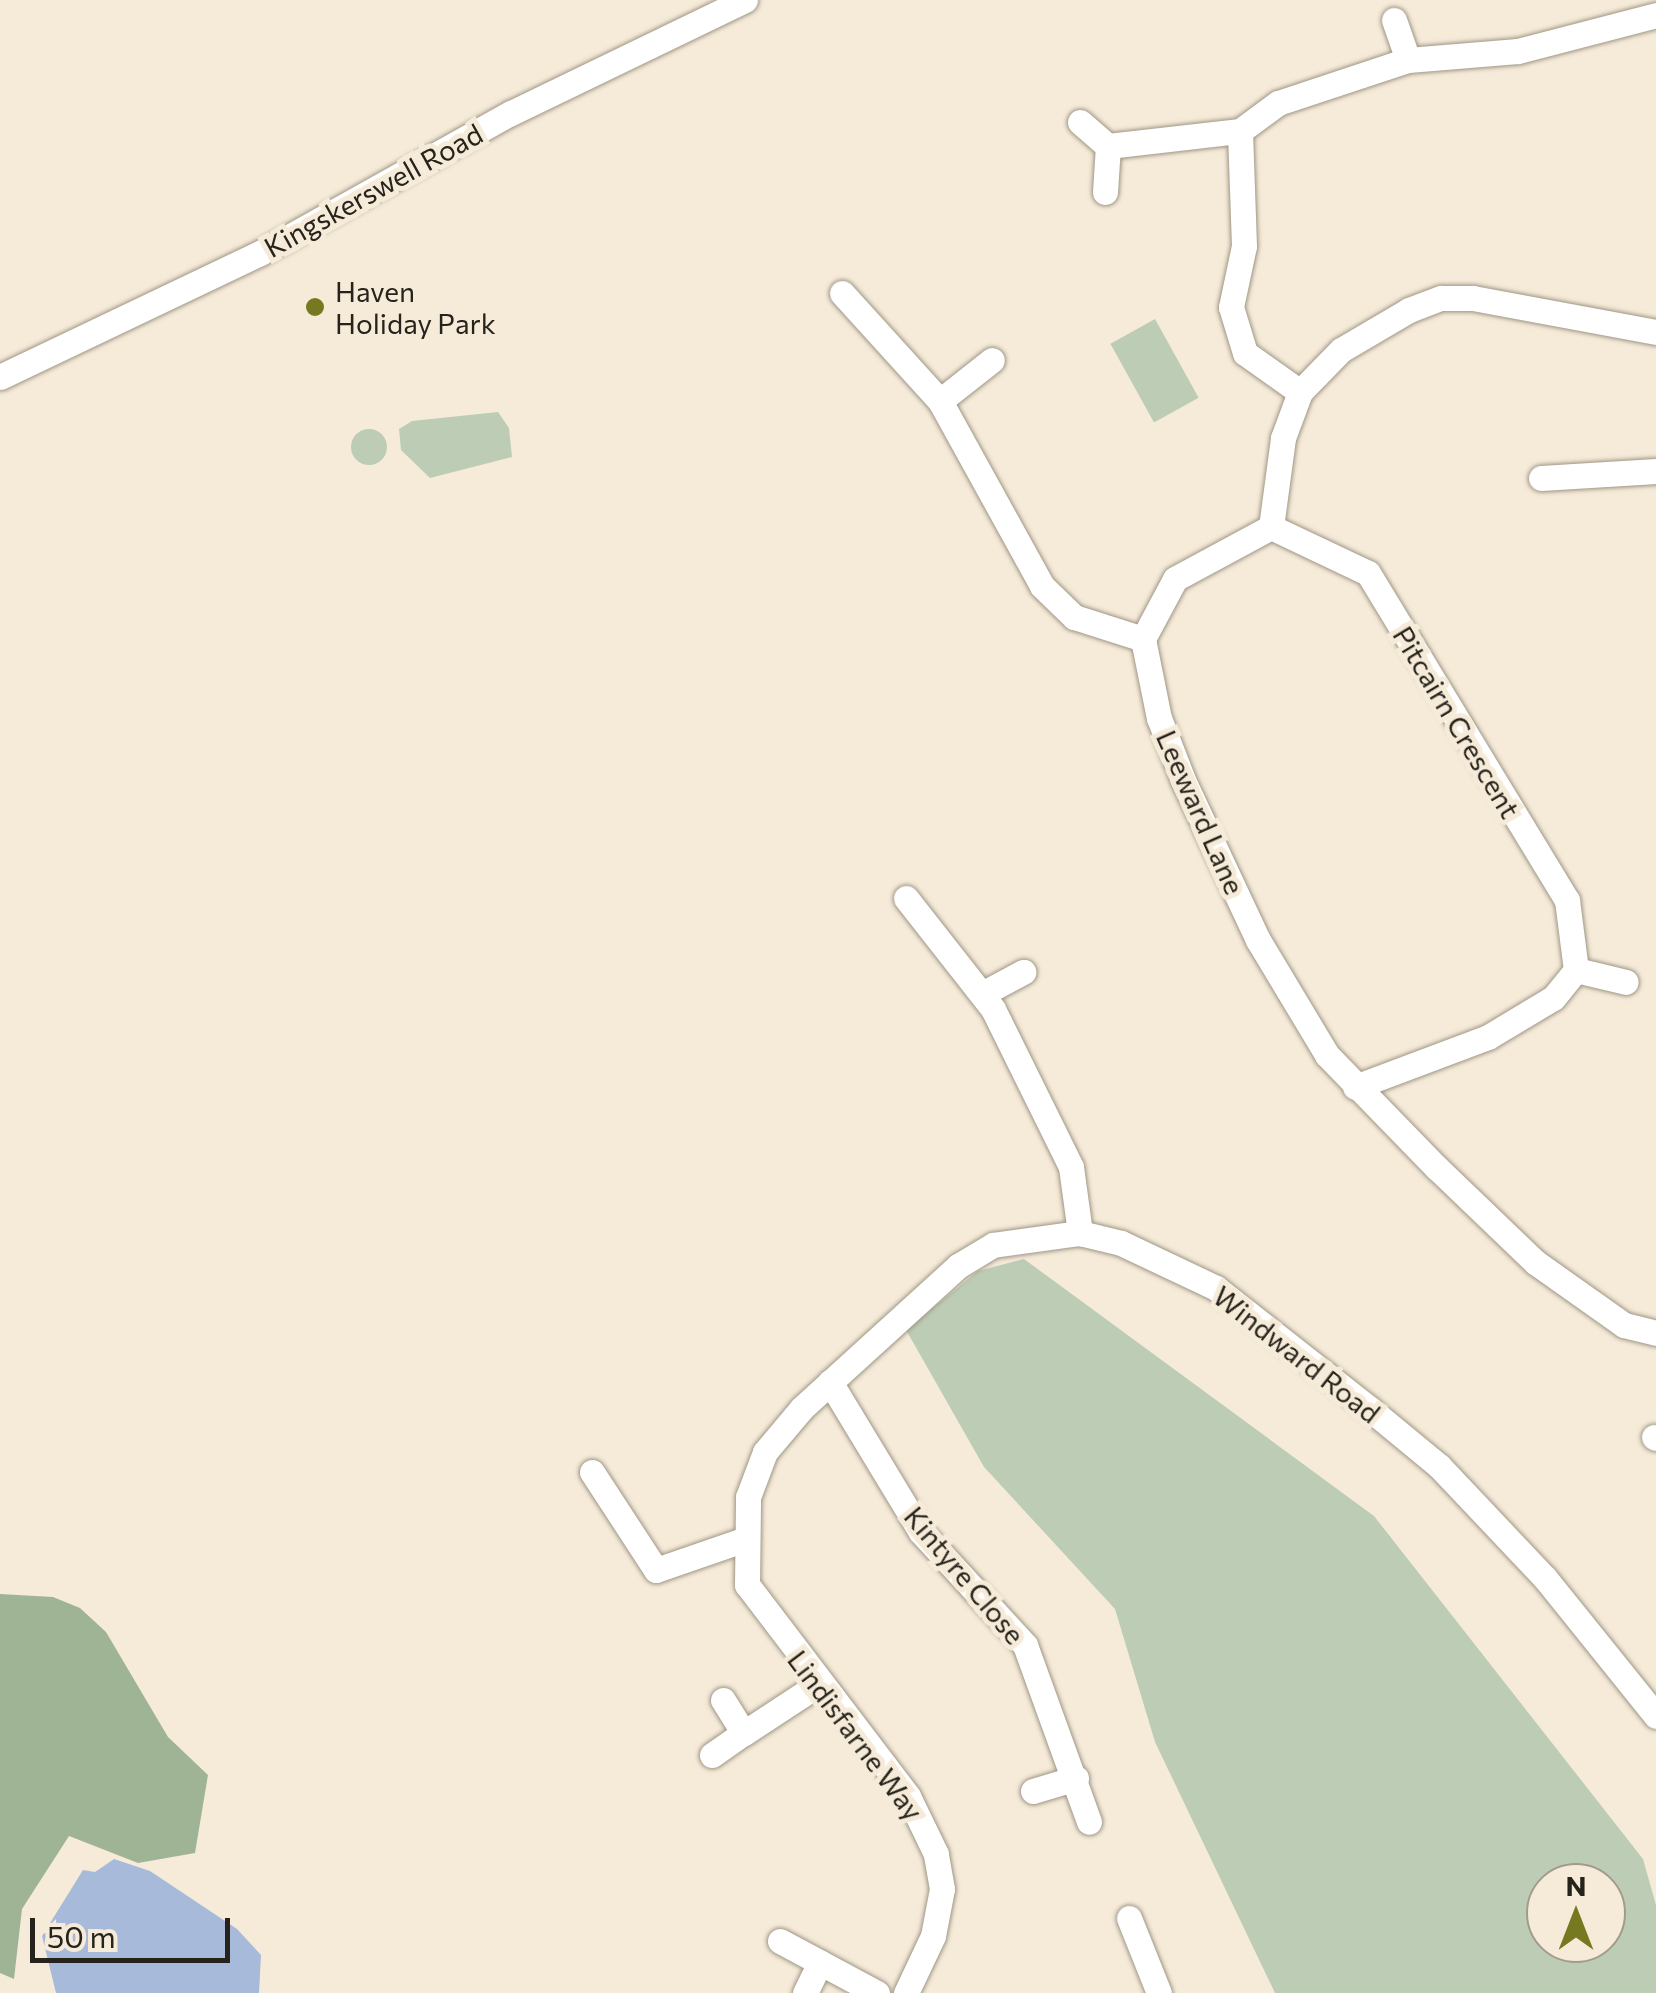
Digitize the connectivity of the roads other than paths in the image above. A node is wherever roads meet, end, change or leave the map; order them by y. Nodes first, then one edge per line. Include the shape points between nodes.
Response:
1 (745, 0) edge
2 (1656, 15) edge
3 (1394, 20) dead end
4 (1408, 60) junction
5 (1080, 122) dead end
6 (1240, 132) junction
7 (1108, 146) junction
8 (1105, 192) dead end
9 (842, 293) dead end
10 (1656, 332) edge
11 (992, 360) dead end
12 (0, 377) edge
13 (1300, 392) junction
14 (940, 401) junction
15 (1656, 471) edge
16 (1541, 478) dead end
17 (1271, 527) junction
18 (1143, 639) junction
19 (906, 898) dead end
20 (1576, 970) junction
21 (1023, 972) dead end
22 (1626, 982) dead end
23 (982, 994) junction
24 (1355, 1086) junction
25 (1080, 1233) junction
26 (1656, 1334) edge
27 (830, 1382) junction
28 (592, 1472) dead end
29 (743, 1540) junction
30 (818, 1685) junction
31 (723, 1700) dead end
32 (1656, 1716) edge
33 (744, 1733) junction
34 (712, 1755) dead end
35 (1076, 1778) junction
36 (1033, 1792) dead end
37 (1089, 1822) dead end
38 (1129, 1918) dead end
39 (780, 1941) dead end
40 (820, 1962) junction
41 (805, 1993) edge
42 (877, 1993) edge
43 (906, 1993) edge
44 (1159, 1993) edge

1 - 12 street, Kingskerswell Road via 511,113 260,252
2 - 4 street via 1518,51
3 - 4 street
4 - 6 street via 1278,103
5 - 7 street
6 - 7 street
6 - 13 street via 1244,246 1231,307 1244,353
7 - 8 street
9 - 14 street
10 - 13 street via 1441,298 1340,350
11 - 14 street
13 - 17 street via 1283,438
14 - 18 street via 1042,586 1074,618
15 - 16 street
17 - 18 street via 1175,579
17 - 20 street, Pitcairn Crescent via 1368,573 1567,900
18 - 24 street, Leeward Lane via 1159,718 1250,923 1327,1054
19 - 23 street
20 - 22 street
20 - 24 street via 1524,1020
21 - 23 street
23 - 25 street via 1071,1167
24 - 26 street, Leeward Lane via 1535,1262 1624,1325
25 - 27 street, Lindisfarne Way via 993,1245 958,1266
25 - 32 street, Windward Road via 1121,1243 1216,1288 1439,1466 1545,1578
27 - 29 street, Lindisfarne Way via 765,1452 748,1497
27 - 35 street, Kintyre Close via 921,1532 1026,1645
28 - 29 street via 656,1570
29 - 30 street, Lindisfarne Way via 747,1585
30 - 33 street
30 - 43 street, Lindisfarne Way via 908,1796 936,1854 942,1890 933,1936
31 - 33 street
33 - 34 street
35 - 36 street
35 - 37 street, Kintyre Close
38 - 44 street
39 - 40 street
40 - 41 street
40 - 42 street

